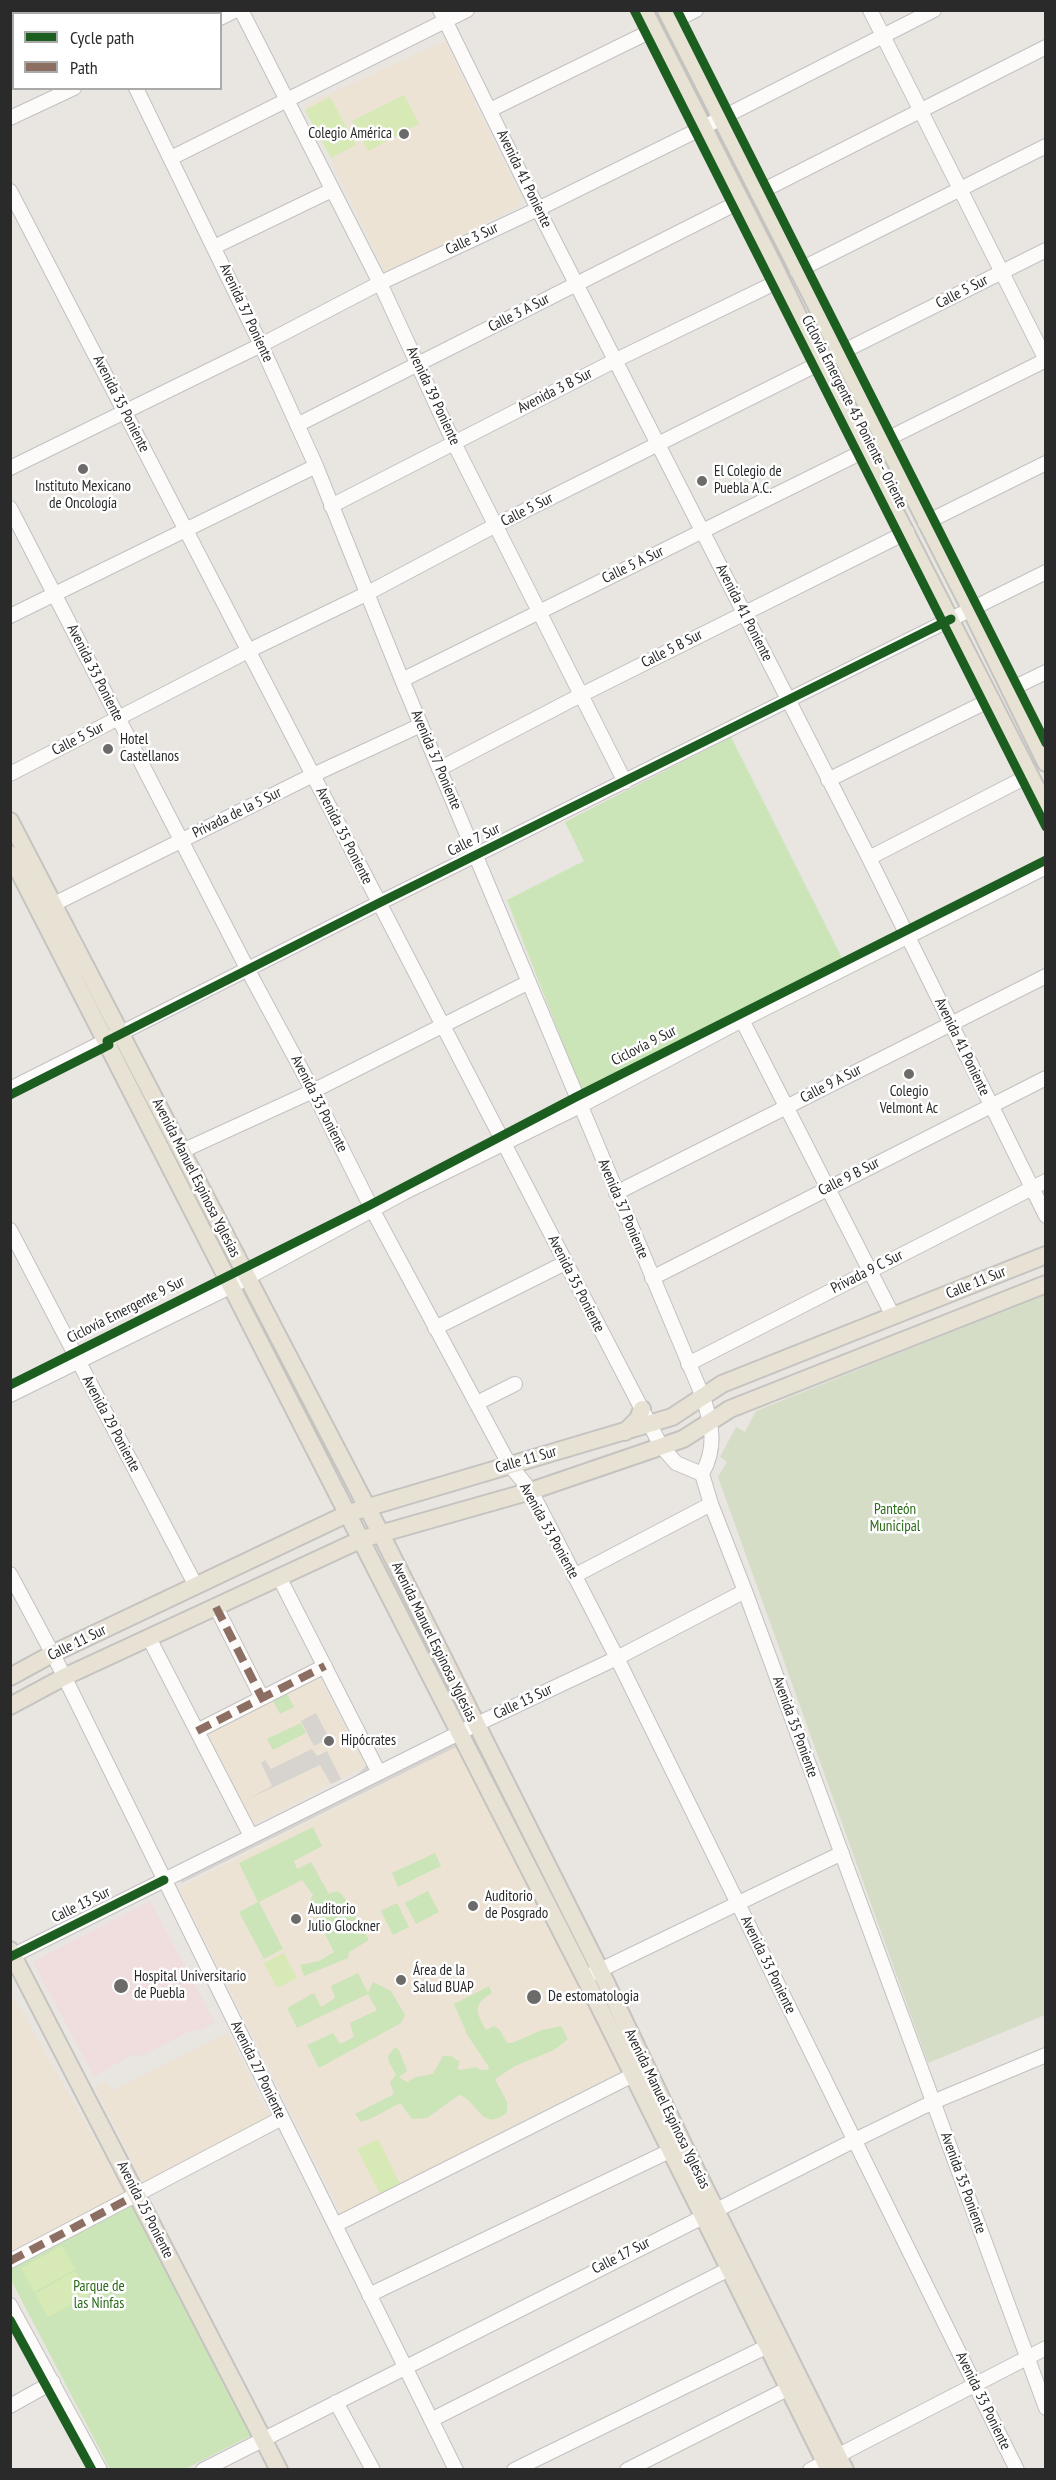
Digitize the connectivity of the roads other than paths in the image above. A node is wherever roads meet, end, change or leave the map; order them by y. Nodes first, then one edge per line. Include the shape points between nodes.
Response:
1 (236, 10) edge
2 (241, 10) edge
3 (467, 10) edge
4 (644, 10) edge
5 (696, 10) edge
6 (870, 10) edge
7 (934, 10) edge
8 (443, 16) edge
9 (669, 16) edge
10 (222, 17) edge
11 (653, 30) junction
12 (883, 36) junction
13 (1046, 47) edge
14 (70, 90) edge
15 (137, 90) edge
16 (287, 101) junction
17 (490, 110) junction
18 (921, 110) junction
19 (721, 117) junction
20 (10, 118) edge
21 (702, 128) junction
22 (1046, 146) edge
23 (171, 158) junction
24 (959, 189) junction
25 (332, 190) junction
26 (10, 191) edge
27 (758, 193) junction
28 (741, 201) junction
29 (538, 209) junction
30 (214, 248) junction
31 (1046, 250) edge
32 (797, 271) junction
33 (1002, 272) junction
34 (781, 280) junction
35 (380, 283) junction
36 (577, 284) junction
37 (261, 345) junction
38 (839, 353) junction
39 (616, 360) junction
40 (1045, 360) edge
41 (821, 362) junction
42 (418, 365) junction
43 (125, 411) junction
44 (297, 425) junction
45 (883, 441) junction
46 (454, 443) junction
47 (658, 444) junction
48 (864, 452) junction
49 (1046, 463) edge
50 (316, 466) junction
51 (10, 468) edge
52 (331, 506) junction
53 (10, 508) edge
54 (925, 523) junction
55 (496, 525) junction
56 (186, 529) junction
57 (702, 531) junction
58 (907, 532) junction
59 (1046, 572) edge
60 (366, 594) junction
61 (55, 595) junction
62 (971, 610) junction
63 (540, 611) junction
64 (744, 613) junction
65 (10, 616) edge
66 (951, 619) junction
67 (248, 651) junction
68 (1046, 672) edge
69 (402, 680) junction
70 (1009, 690) junction
71 (581, 695) junction
72 (992, 699) junction
73 (788, 701) junction
74 (118, 718) junction
75 (421, 725) junction
76 (1046, 763) edge
77 (439, 769) junction
78 (10, 774) edge
79 (1030, 775) junction
80 (313, 776) junction
81 (828, 780) junction
82 (625, 782) junction
83 (1046, 807) edge
84 (10, 821) edge
85 (181, 840) junction
86 (10, 854) edge
87 (476, 855) junction
88 (869, 858) junction
89 (1046, 867) edge
90 (379, 903) junction
91 (54, 904) junction
92 (908, 938) junction
93 (248, 969) junction
94 (1046, 976) edge
95 (529, 982) junction
96 (742, 1020) junction
97 (951, 1024) junction
98 (444, 1025) junction
99 (114, 1037) junction
100 (1046, 1078) edge
101 (10, 1089) edge
102 (314, 1091) junction
103 (991, 1105) junction
104 (580, 1106) junction
105 (787, 1107) junction
106 (504, 1143) junction
107 (182, 1151) junction
108 (1046, 1180) edge
109 (829, 1188) junction
110 (1032, 1188) junction
111 (616, 1192) junction
112 (372, 1209) junction
113 (1046, 1216) edge
114 (10, 1230) edge
115 (1046, 1255) edge
116 (565, 1263) junction
117 (870, 1270) junction
118 (248, 1278) junction
119 (652, 1278) junction
120 (1046, 1284) edge
121 (232, 1286) junction
122 (893, 1316) junction
123 (435, 1328) junction
124 (79, 1361) junction
125 (688, 1364) junction
126 (515, 1384) dead end
127 (10, 1395) edge
128 (703, 1397) junction
129 (477, 1403) junction
130 (642, 1409) junction
131 (711, 1421) junction
132 (650, 1425) junction
133 (625, 1432) junction
134 (661, 1446) junction
135 (509, 1464) junction
136 (702, 1474) junction
137 (531, 1491) junction
138 (711, 1504) junction
139 (367, 1508) junction
140 (349, 1513) junction
141 (381, 1534) junction
142 (362, 1539) junction
143 (10, 1574) edge
144 (574, 1576) junction
145 (279, 1577) junction
146 (196, 1586) junction
147 (745, 1591) junction
148 (216, 1607) junction
149 (149, 1638) junction
150 (52, 1654) junction
151 (617, 1658) junction
152 (325, 1666) junction
153 (10, 1677) edge
154 (64, 1677) junction
155 (262, 1698) junction
156 (10, 1706) edge
157 (476, 1725) junction
158 (197, 1731) junction
159 (460, 1733) junction
160 (379, 1773) junction
161 (252, 1836) junction
162 (842, 1853) junction
163 (164, 1880) junction
164 (737, 1902) junction
165 (11, 1954) edge
166 (593, 1974) junction
167 (1044, 2060) edge
168 (640, 2072) junction
169 (933, 2102) junction
170 (282, 2118) junction
171 (853, 2140) junction
172 (676, 2148) junction
173 (138, 2194) junction
174 (708, 2212) junction
175 (335, 2225) junction
176 (10, 2261) edge
177 (735, 2266) junction
178 (369, 2295) junction
179 (10, 2305) edge
180 (774, 2343) junction
181 (1046, 2348) edge
182 (1027, 2358) junction
183 (405, 2366) junction
184 (53, 2382) junction
185 (975, 2383) junction
186 (795, 2385) junction
187 (336, 2402) junction
188 (10, 2406) edge
189 (1046, 2408) edge
190 (432, 2420) junction
191 (262, 2439) junction
192 (834, 2464) edge
193 (100, 2469) edge
194 (203, 2469) edge
195 (279, 2469) edge
196 (373, 2469) edge
197 (456, 2469) edge
198 (514, 2469) edge
199 (627, 2469) edge
200 (810, 2469) edge
201 (1017, 2469) edge

1 - 10 street
2 - 16 street, Avenida 39 Poniente
3 - 8 street
4 - 11 main road
5 - 9 street
6 - 12 street
7 - 12 street, Calle 3 Sur
8 - 16 street
8 - 17 street, Avenida 41 Poniente
9 - 19 main road
11 - 17 street
11 - 21 main road
12 - 18 street
12 - 19 street, Calle 3 Sur
13 - 18 street
14 - 20 street
15 - 23 street, Avenida 37 Poniente
16 - 23 street
16 - 25 street, Avenida 39 Poniente
17 - 29 street, Avenida 41 Poniente
18 - 24 street
18 - 27 street
19 - 21 street, Calle 3 Sur
19 - 27 main road
21 - 28 main road
21 - 29 street, Calle 3 Sur
22 - 24 street
23 - 30 street, Avenida 37 Poniente
24 - 32 street
24 - 33 street
25 - 30 street
25 - 35 street, Avenida 39 Poniente
26 - 43 street, Avenida 35 Poniente
27 - 32 main road
28 - 34 main road
28 - 36 street, Calle 3 A Sur
29 - 35 street, Calle 3 Sur
29 - 36 street, Avenida 41 Poniente
30 - 37 street, Avenida 37 Poniente
31 - 33 street, Calle 5 Sur
32 - 38 main road
33 - 38 street, Calle 5 Sur
33 - 40 street
34 - 39 street, Avenida 3 B Sur
34 - 41 main road
35 - 37 street, Calle 3 Sur
35 - 42 street, Avenida 39 Poniente
36 - 39 street, Avenida 41 Poniente
36 - 42 street, Calle 3 A Sur
37 - 43 street, Calle 3 Sur
37 - 44 street, Avenida 37 Poniente
38 - 41 street, Calle 5 Sur
38 - 45 main road
39 - 46 street, Avenida 3 B Sur
39 - 47 street, Avenida 41 Poniente
40 - 45 street
41 - 47 street, Calle 5 Sur
41 - 48 main road
42 - 44 street, Calle 3 A Sur
42 - 46 street, Avenida 39 Poniente
43 - 51 street, Calle 3 Sur
43 - 56 street, Avenida 35 Poniente
44 - 50 street, Avenida 37 Poniente
45 - 54 main road
46 - 52 street, Avenida 3 B Sur
46 - 55 street, Avenida 39 Poniente
47 - 55 street, Calle 5 Sur
47 - 57 street, Avenida 41 Poniente
48 - 57 street, Calle 5 A Sur
48 - 58 main road
49 - 54 street
50 - 52 street, Avenida 37 Poniente
50 - 56 street
52 - 60 street, Avenida 37 Poniente
53 - 61 street, Avenida 33 Poniente
54 - 62 main road
55 - 60 street, Calle 5 Sur
55 - 63 street, Avenida 39 Poniente
56 - 61 street
56 - 67 street, Avenida 35 Poniente
57 - 63 street, Calle 5 A Sur
57 - 64 street, Avenida 41 Poniente
58 - 64 street, Calle 5 B Sur
58 - 66 main road
59 - 62 street, Calle 7 Sur
60 - 67 street, Calle 5 Sur
60 - 69 street, Avenida 37 Poniente
61 - 65 street
61 - 74 street, Avenida 33 Poniente
62 - 66 street, Calle 7 Sur
62 - 70 main road
63 - 69 street, Calle 5 A Sur
63 - 71 street, Avenida 39 Poniente
64 - 71 street, Calle 5 B Sur
64 - 73 street, Avenida 41 Poniente
66 - 72 main road
66 - 73 street, Calle 7 Sur
67 - 74 street, Calle 5 Sur
67 - 80 street, Avenida 35 Poniente
68 - 70 street
69 - 75 street, Avenida 37 Poniente
70 - 76 main road
71 - 77 street, Calle 5 B Sur
71 - 82 street, Avenida 39 Poniente
72 - 79 main road
72 - 81 street
73 - 81 street, Avenida 41 Poniente
73 - 82 street, Calle 7 Sur
74 - 78 street, Calle 5 Sur
74 - 85 street, Avenida 33 Poniente
75 - 77 street, Avenida 37 Poniente
75 - 80 street, Privada de la 5 Sur
77 - 87 street, Avenida 37 Poniente
79 - 83 main road
79 - 88 street
80 - 85 street, Privada de la 5 Sur
80 - 90 street, Avenida 35 Poniente
81 - 88 street, Avenida 41 Poniente
82 - 87 street, Calle 7 Sur
84 - 91 main road, Avenida Manuel Espinosa Yglesias
85 - 91 street, Privada de la 5 Sur
85 - 93 street, Avenida 33 Poniente
86 - 99 main road, Avenida Manuel Espinosa Yglesias
87 - 90 street, Calle 7 Sur
87 - 95 street, Avenida 37 Poniente
88 - 92 street, Avenida 41 Poniente
89 - 92 street
90 - 93 street, Calle 7 Sur
90 - 98 street, Avenida 35 Poniente
91 - 99 main road, Avenida Manuel Espinosa Yglesias
92 - 96 street
92 - 97 street, Avenida 41 Poniente
93 - 99 street, Calle 7 Sur
93 - 102 street, Avenida 33 Poniente
94 - 97 street, Calle 9 A Sur
95 - 98 street
95 - 104 street, Avenida 37 Poniente
96 - 104 street
96 - 105 street
97 - 103 street, Avenida 41 Poniente
97 - 105 street, Calle 9 A Sur
98 - 102 street
98 - 106 street, Avenida 35 Poniente
99 - 101 street, Calle 7 Sur
99 - 107 main road, Avenida Manuel Espinosa Yglesias
99 - 121 main road, Avenida Manuel Espinosa Yglesias
100 - 103 street, Calle 9 B Sur
102 - 107 street
102 - 112 street, Avenida 33 Poniente
103 - 109 street, Calle 9 B Sur
103 - 110 street, Avenida 41 Poniente
104 - 106 street
104 - 111 street, Avenida 37 Poniente
105 - 109 street
105 - 111 street, Calle 9 A Sur
106 - 112 street
106 - 116 street, Avenida 35 Poniente
107 - 118 main road, Avenida Manuel Espinosa Yglesias
108 - 110 street, Privada 9 C Sur
109 - 117 street
109 - 119 street, Calle 9 B Sur
110 - 113 street, Avenida 41 Poniente
110 - 117 street, Privada 9 C Sur
111 - 119 street, Avenida 37 Poniente
112 - 118 street
112 - 123 street, Avenida 33 Poniente
114 - 124 street, Avenida 29 Poniente
115 - 122 main road, Calle 11 Sur
116 - 123 street
116 - 130 street, Avenida 35 Poniente
117 - 122 street
117 - 125 street, Privada 9 C Sur
118 - 121 street
118 - 139 main road, Avenida Manuel Espinosa Yglesias
119 - 125 street, Avenida 37 Poniente
120 - 131 main road, Calle 11 Sur via 730,1409
121 - 124 street
121 - 140 main road, Avenida Manuel Espinosa Yglesias
122 - 128 main road, Calle 11 Sur via 722,1384
123 - 129 street, Avenida 33 Poniente
124 - 127 street
124 - 146 street, Avenida 29 Poniente
125 - 128 street, Avenida 37 Poniente
126 - 129 street
128 - 131 street, Avenida 37 Poniente
128 - 132 main road, Calle 11 Sur via 672,1418
129 - 135 street, Avenida 33 Poniente
130 - 132 street, Avenida 35 Poniente
130 - 133 main road
131 - 134 main road, Calle 11 Sur via 683,1439
131 - 136 street, Avenida 37 Poniente via 712,1453
132 - 133 main road, Calle 11 Sur
132 - 134 street, Avenida 35 Poniente
133 - 135 main road, Calle 11 Sur
134 - 136 street, Avenida 35 Poniente via 676,1463
134 - 137 main road, Calle 11 Sur
135 - 137 street, Avenida 33 Poniente
135 - 139 main road, Calle 11 Sur
136 - 138 street, Avenida 35 Poniente
137 - 141 main road, Calle 11 Sur
137 - 144 street, Avenida 33 Poniente
138 - 144 street
138 - 147 street, Avenida 35 Poniente
139 - 140 main road, Calle 11 Sur
139 - 141 main road, Avenida Manuel Espinosa Yglesias
140 - 142 main road, Avenida Manuel Espinosa Yglesias
140 - 146 main road, Calle 11 Sur
141 - 142 main road, Calle 11 Sur
141 - 157 main road, Avenida Manuel Espinosa Yglesias
142 - 145 main road, Calle 11 Sur
142 - 159 main road, Avenida Manuel Espinosa Yglesias
143 - 150 street, Avenida 27 Poniente
144 - 151 street, Avenida 33 Poniente
145 - 148 main road, Calle 11 Sur
145 - 152 street
146 - 150 main road, Calle 11 Sur
147 - 151 street, Calle 13 Sur
147 - 162 street, Avenida 35 Poniente
148 - 149 main road, Calle 11 Sur
148 - 155 street
149 - 154 main road, Calle 11 Sur
149 - 158 street
150 - 153 main road, Calle 11 Sur
150 - 154 street, Avenida 27 Poniente
151 - 157 street, Calle 13 Sur
151 - 164 street, Avenida 33 Poniente
152 - 155 street
152 - 160 street
154 - 156 main road, Calle 11 Sur
154 - 163 street, Avenida 27 Poniente
155 - 158 street
157 - 159 street, Calle 13 Sur
157 - 166 main road, Avenida Manuel Espinosa Yglesias
158 - 161 street
159 - 160 street, Calle 13 Sur
159 - 166 main road, Avenida Manuel Espinosa Yglesias
160 - 161 street, Calle 13 Sur
161 - 163 street, Calle 13 Sur
162 - 164 street
162 - 169 street, Avenida 35 Poniente
163 - 165 street, Calle 13 Sur
163 - 170 street, Avenida 27 Poniente
164 - 166 street
164 - 171 street, Avenida 33 Poniente
165 - 173 main road, Avenida 25 Poniente
166 - 168 main road, Avenida Manuel Espinosa Yglesias
167 - 169 street, Calle 17 Sur
168 - 172 main road, Avenida Manuel Espinosa Yglesias
168 - 175 street
169 - 171 street, Calle 17 Sur
169 - 182 street, Avenida 35 Poniente
170 - 173 street
170 - 175 street, Avenida 27 Poniente
171 - 174 street, Calle 17 Sur
171 - 185 street, Avenida 33 Poniente
172 - 174 main road, Avenida Manuel Espinosa Yglesias
172 - 178 street
173 - 176 street
173 - 191 main road, Avenida 25 Poniente
174 - 177 main road, Avenida Manuel Espinosa Yglesias
174 - 183 street, Calle 17 Sur
175 - 178 street, Avenida 27 Poniente
177 - 180 main road, Avenida Manuel Espinosa Yglesias
177 - 190 street
178 - 183 street, Avenida 27 Poniente
179 - 184 street
180 - 186 main road, Avenida Manuel Espinosa Yglesias
180 - 198 street
181 - 182 street
182 - 185 street
182 - 189 street, Avenida 35 Poniente
183 - 187 street, Calle 17 Sur
183 - 190 street, Avenida 27 Poniente
184 - 188 street
184 - 193 street
185 - 192 street
185 - 201 street, Avenida 33 Poniente
186 - 192 main road, Avenida Manuel Espinosa Yglesias
186 - 199 street
187 - 191 street, Calle 17 Sur
187 - 196 street
190 - 197 street, Avenida 27 Poniente
191 - 194 street, Calle 17 Sur
191 - 195 main road, Avenida 25 Poniente
192 - 200 street

